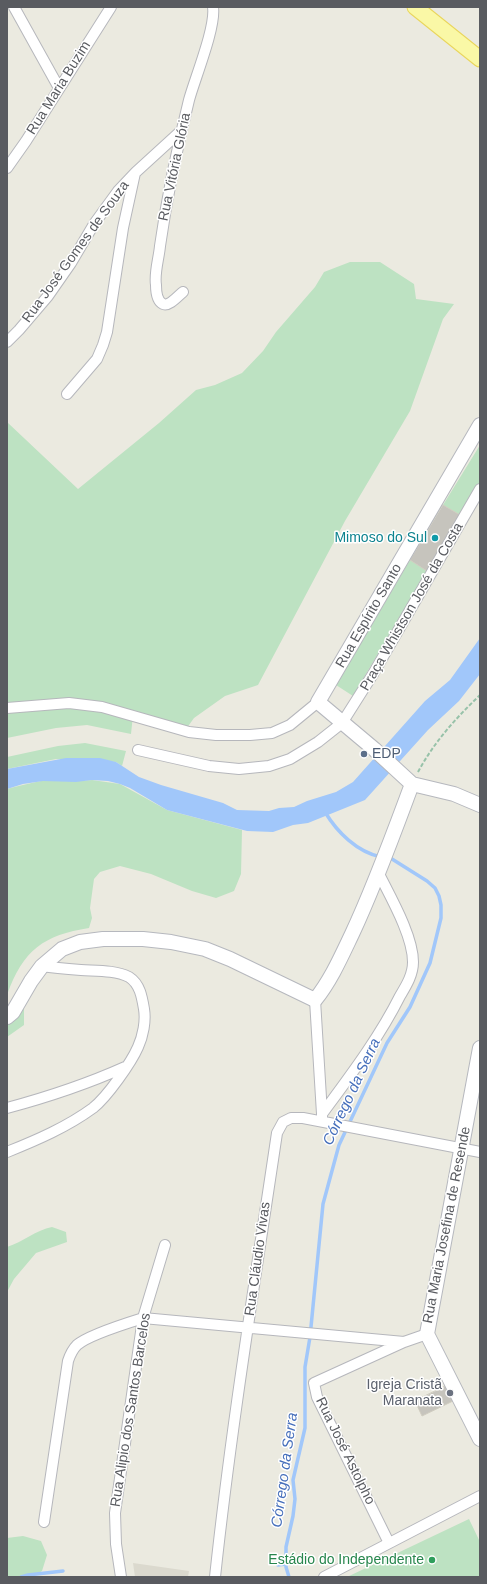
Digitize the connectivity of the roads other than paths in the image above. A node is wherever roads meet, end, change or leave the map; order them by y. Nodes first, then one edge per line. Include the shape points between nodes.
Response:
1 (14, 7) edge
2 (111, 7) edge
3 (212, 7) edge
4 (415, 7) edge
5 (480, 59) edge
6 (59, 88) junction
7 (182, 130) junction
8 (7, 168) edge
9 (136, 172) junction
10 (183, 292) dead end
11 (7, 342) edge
12 (67, 394) dead end
13 (480, 425) edge
14 (480, 490) edge
15 (318, 702) junction
16 (7, 708) edge
17 (342, 723) junction
18 (138, 750) dead end
19 (412, 784) junction
20 (480, 805) edge
21 (380, 870) junction
22 (42, 966) junction
23 (315, 1000) junction
24 (7, 1017) edge
25 (480, 1048) edge
26 (127, 1066) junction
27 (7, 1108) edge
28 (322, 1117) junction
29 (461, 1148) junction
30 (7, 1152) edge
31 (480, 1152) edge
32 (164, 1245) dead end
33 (143, 1318) junction
34 (248, 1327) junction
35 (426, 1334) junction
36 (404, 1342) junction
37 (480, 1439) edge
38 (480, 1496) edge
39 (44, 1522) dead end
40 (389, 1543) junction
41 (121, 1577) edge
42 (215, 1577) edge
43 (324, 1577) edge

1 - 6 street
2 - 6 street, Rua Maria Buzim
3 - 7 street, Rua Vitória Glória via 214,14
4 - 5 main road
6 - 8 street, Rua Maria Buzim
7 - 9 street, Rua José Gomes de Souza
7 - 10 street, Rua Vitória Glória via 163,223 155,284 162,304 170,303
9 - 11 street, Rua José Gomes de Souza via 118,191 94,224 48,296
9 - 12 street via 103,345 97,359
13 - 15 main road, Rua Espírito Santo
14 - 17 street, Praça Whistson José da Costa
15 - 16 street via 290,725 272,733 250,735 190,732 102,707 69,703
15 - 17 main road
17 - 18 street, Praça Whistson José da Costa via 290,760 268,766 209,766
17 - 19 main road
19 - 20 main road via 454,794
19 - 21 main road
21 - 23 main road via 334,971
21 - 28 street via 406,932 413,963 410,976 390,1015
22 - 23 main road via 62,949 80,942 143,939 171,942 205,949 230,959
22 - 24 main road via 13,1012
22 - 26 street via 116,973 129,978 137,986 145,1013 144,1029 138,1047
23 - 28 street
25 - 29 main road, Rua Maria Josefina de Resende
26 - 27 street via 89,1082
26 - 30 street via 94,1107 44,1137
28 - 29 street, Rua Cláudio Vivas via 336,1124
28 - 34 street, Rua Cláudio Vivas via 292,1118 283,1122 277,1133
29 - 31 street, Rua Cláudio Vivas
29 - 35 main road, Rua Maria Josefina de Resende
32 - 33 street, Rua Alipio dos Santos Barcelos
33 - 34 street
33 - 39 street via 105,1331 78,1344 73,1350 65,1376
33 - 41 street, Rua Alipio dos Santos Barcelos via 115,1513
34 - 36 street
34 - 42 street, Rua Cláudio Vivas
35 - 36 street, Rua José Astolpho
35 - 37 main road, Rua Maria Josefina de Resende
36 - 40 street, Rua José Astolpho via 314,1383 317,1397
38 - 40 street
40 - 43 street

